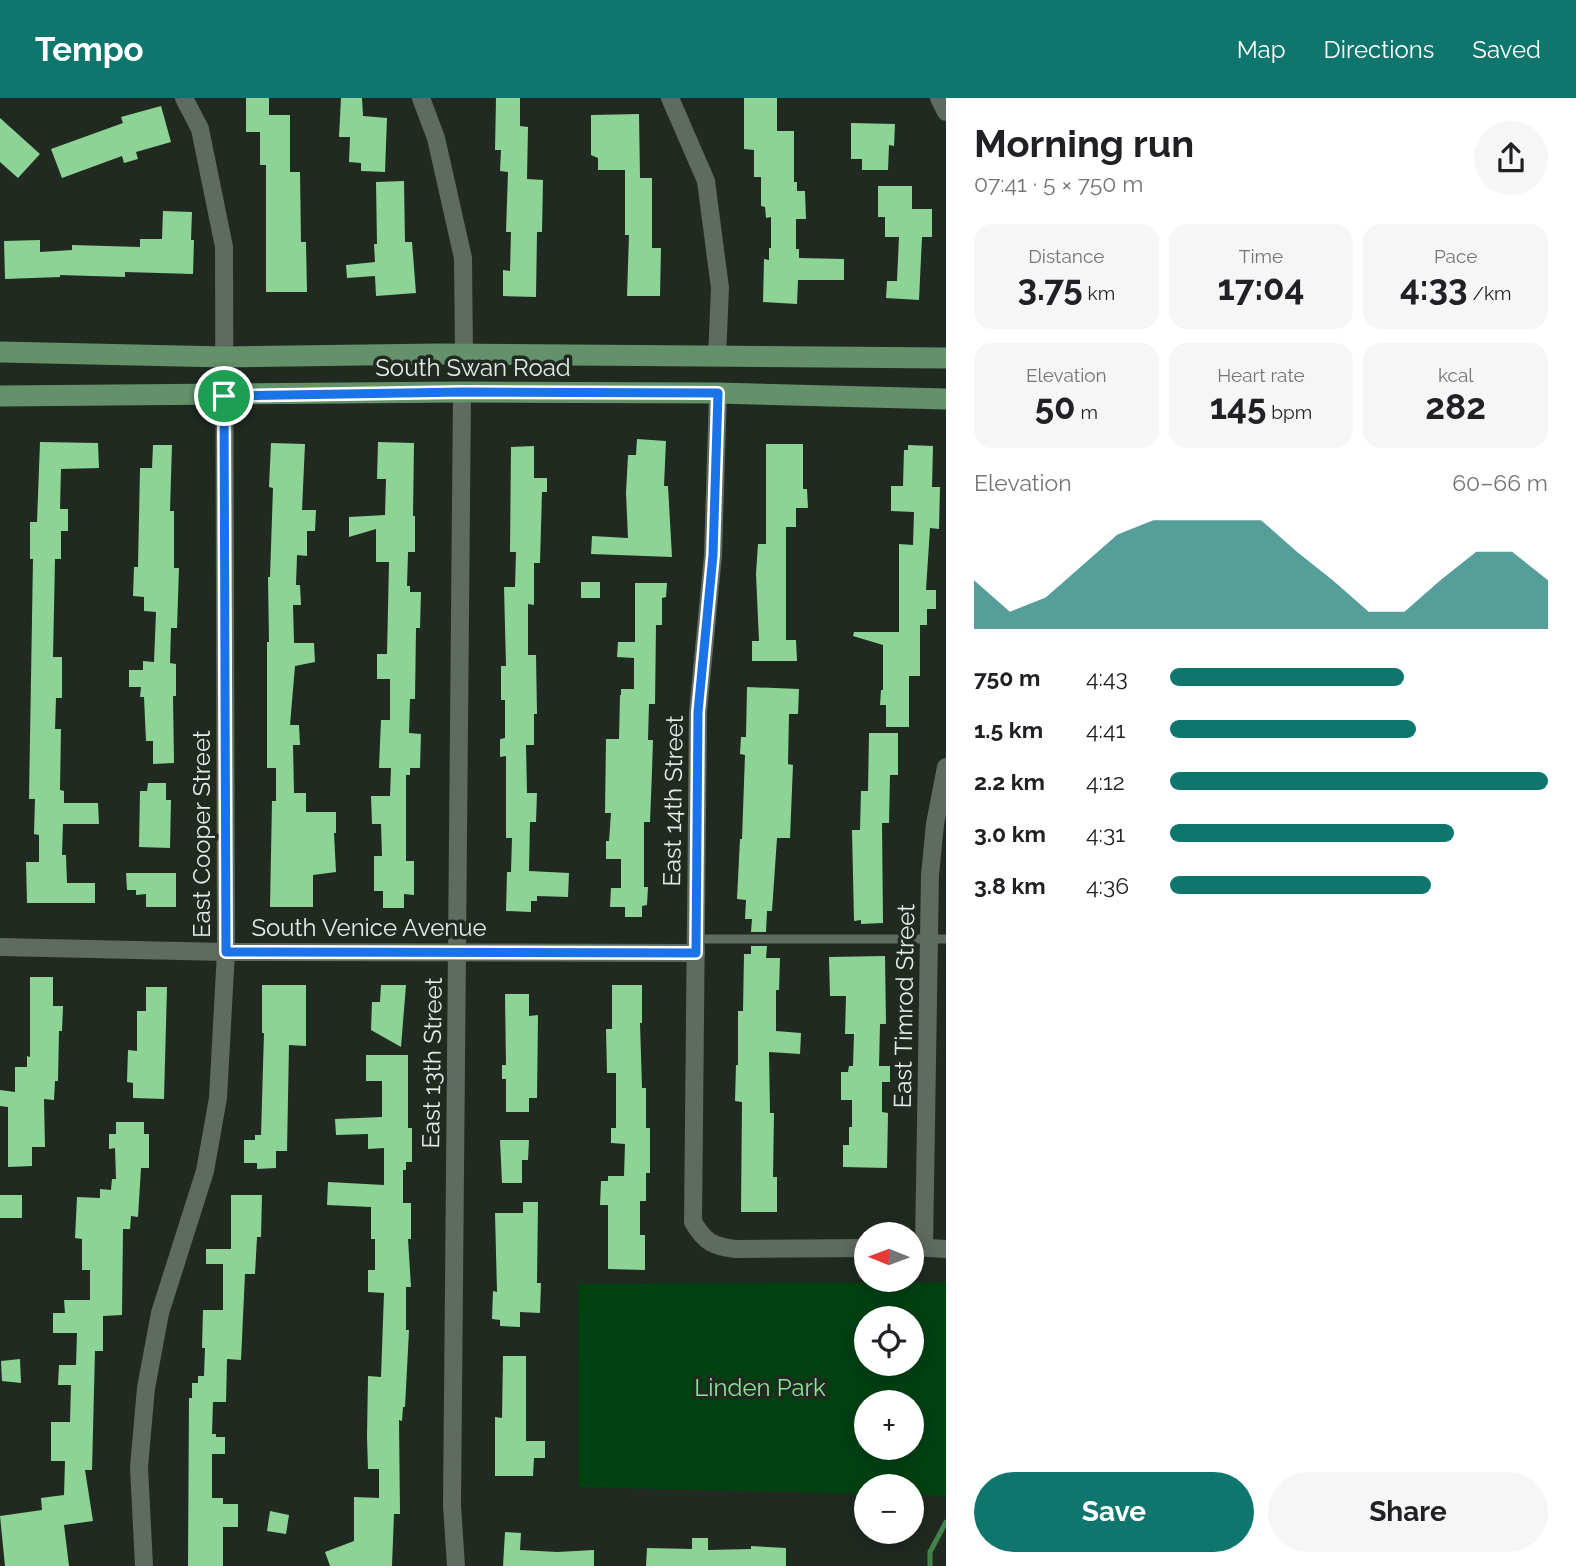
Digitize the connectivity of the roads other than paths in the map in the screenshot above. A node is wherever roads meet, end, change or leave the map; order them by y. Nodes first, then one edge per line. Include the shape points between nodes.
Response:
1 (184, 98) edge
2 (421, 98) edge
3 (670, 98) edge
4 (939, 98) edge
5 (946, 111) edge
6 (0, 352) edge
7 (464, 355) junction
8 (225, 357) junction
9 (717, 357) junction
10 (946, 358) edge
11 (463, 392) junction
12 (718, 393) junction
13 (0, 396) edge
14 (224, 396) junction
15 (946, 398) edge
16 (946, 767) edge
17 (938, 939) edge
18 (696, 946) junction
19 (0, 947) edge
20 (457, 951) junction
21 (226, 952) junction
22 (920, 1222) edge
23 (924, 1247) edge
24 (854, 1248) edge
25 (946, 1249) edge
26 (144, 1566) edge
27 (456, 1566) edge

1 - 8 street, East Cooper Street via 200,129 224,247
2 - 7 street via 436,138 463,258
3 - 9 street via 706,181 720,288
4 - 5 street
6 - 8 main road, South Swan Road
7 - 8 main road, South Swan Road
7 - 9 main road, South Swan Road
8 - 14 street, East Cooper Street
9 - 10 main road, South Swan Road
11 - 12 main road, South Swan Road
11 - 14 main road, South Swan Road
11 - 20 street, East 13th Street
12 - 15 main road, South Swan Road
12 - 18 street, East 14th Street via 713,555 698,712
13 - 14 main road, South Swan Road
14 - 21 street, East Cooper Street
16 - 17 street, East Timrod Street via 934,824 930,875
17 - 18 lane
17 - 22 street, East Timrod Street
18 - 20 street, South Venice Avenue
18 - 24 street, East 14th Street via 693,1222 714,1246
19 - 21 street, South Venice Avenue
20 - 21 street, South Venice Avenue
20 - 27 street, East 13th Street via 452,1492
21 - 26 street, East Cooper Street via 218,1098 205,1171 160,1312 146,1388 139,1467
23 - 25 street

